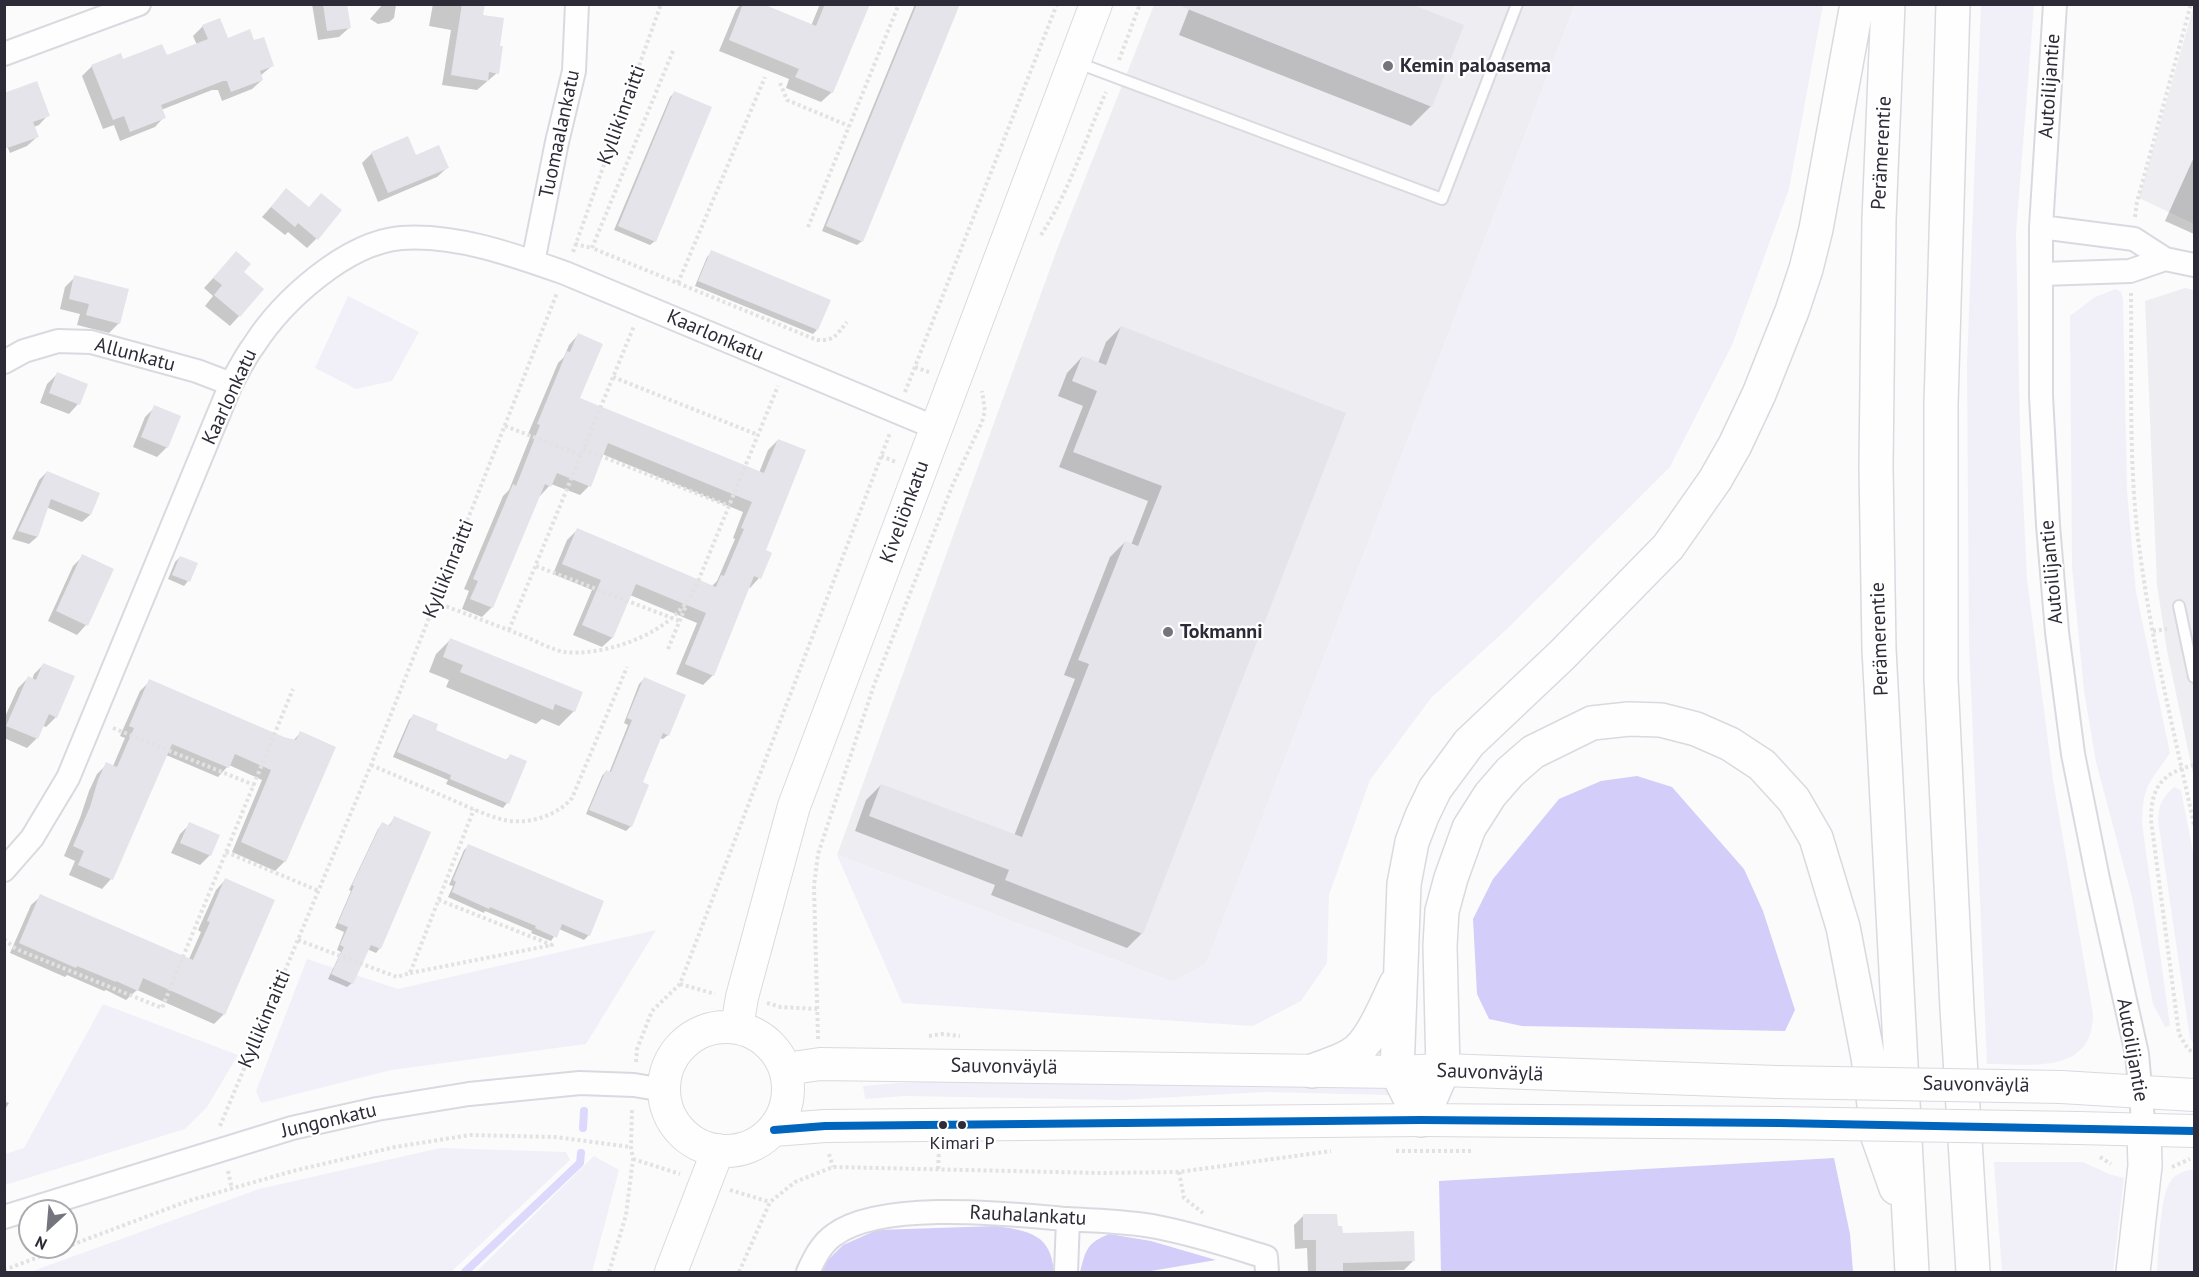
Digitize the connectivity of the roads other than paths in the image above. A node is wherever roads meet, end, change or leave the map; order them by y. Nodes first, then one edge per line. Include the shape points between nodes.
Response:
1 (139, 4) edge
2 (577, 4) edge
3 (1096, 4) edge
4 (1516, 4) edge
5 (1857, 4) edge
6 (1888, 4) edge
7 (1953, 4) edge
8 (2055, 4) edge
9 (4, 54) edge
10 (1074, 62) junction
11 (2041, 227) junction
12 (2165, 259) junction
13 (533, 262) junction
14 (2194, 265) edge
15 (2042, 274) junction
16 (4, 362) edge
17 (231, 384) junction
18 (936, 428) junction
19 (2179, 606) dead end
20 (2194, 677) edge
21 (4, 870) edge
22 (1400, 977) junction
23 (737, 1027) junction
24 (786, 1069) junction
25 (1443, 1070) junction
26 (1312, 1071) junction
27 (1397, 1072) junction
28 (664, 1090) junction
29 (2142, 1092) junction
30 (2194, 1095) edge
31 (1421, 1120) junction
32 (774, 1130) junction
33 (2144, 1131) junction
34 (2194, 1131) edge
35 (718, 1150) junction
36 (4, 1217) edge
37 (1068, 1219) junction
38 (1909, 1223) junction
39 (1267, 1265) edge
40 (671, 1272) edge
41 (808, 1272) edge
42 (1066, 1272) edge
43 (1912, 1272) edge
44 (1973, 1272) edge
45 (2133, 1272) edge

1 - 9 street
2 - 13 street, Tuomaalankatu via 574,71
3 - 10 main road, Kiveliönkatu
4 - 10 lane via 1443,199
5 - 22 highway via 1806,269 1748,421 1715,480 1668,547 1578,640 1469,743 1435,789 1407,864
6 - 38 highway, Perämerentie via 1879,219 1876,478 1879,649
7 - 44 highway via 1941,404 1941,679
8 - 11 street, Autoilijantie
10 - 18 main road, Kiveliönkatu
11 - 12 street via 2134,239
11 - 15 street, Autoilijantie
12 - 14 street
12 - 15 street via 2130,272
13 - 17 street, Kaarlonkatu via 453,241 401,238 363,247 333,264 287,304 254,343
13 - 18 street, Kaarlonkatu
15 - 29 street, Autoilijantie via 2041,396 2056,632 2076,765
16 - 17 street, Allunkatu via 24,351 58,341 91,342
17 - 21 street, Kaarlonkatu via 68,778 32,838
18 - 23 main road, Kiveliönkatu via 794,806
19 - 20 lane
22 - 26 highway via 1359,1049
22 - 27 highway
23 - 24 main road via 767,1041
23 - 28 main road via 719,1026 685,1041 673,1055
24 - 26 main road, Sauvonväylä via 820,1064
24 - 32 main road via 789,1090 785,1112
25 - 27 main road, Sauvonväylä
25 - 29 main road, Sauvonväylä, bridge
25 - 31 highway
25 - 38 highway via 1442,910 1469,828 1490,795 1533,752 1592,723 1661,720 1696,729 1730,744 1762,765 1794,800 1816,838 1844,927 1878,1137
26 - 27 main road, Sauvonväylä
27 - 31 highway
28 - 35 main road via 669,1114 684,1135 706,1148
28 - 36 street, Jungonkatu via 580,1083 469,1094 377,1109 292,1128
29 - 30 main road, Sauvonväylä
29 - 33 street, Autoilijantie
31 - 32 main road via 825,1126
31 - 33 main road, bridge
32 - 35 main road via 742,1149
33 - 34 main road
33 - 45 highway via 2145,1166
35 - 40 main road
37 - 39 street, Rauhalankatu via 1156,1227
37 - 41 street, Rauhalankatu via 951,1213 897,1215 862,1222 833,1236 815,1256
37 - 42 street
38 - 43 highway, Perämerentie

